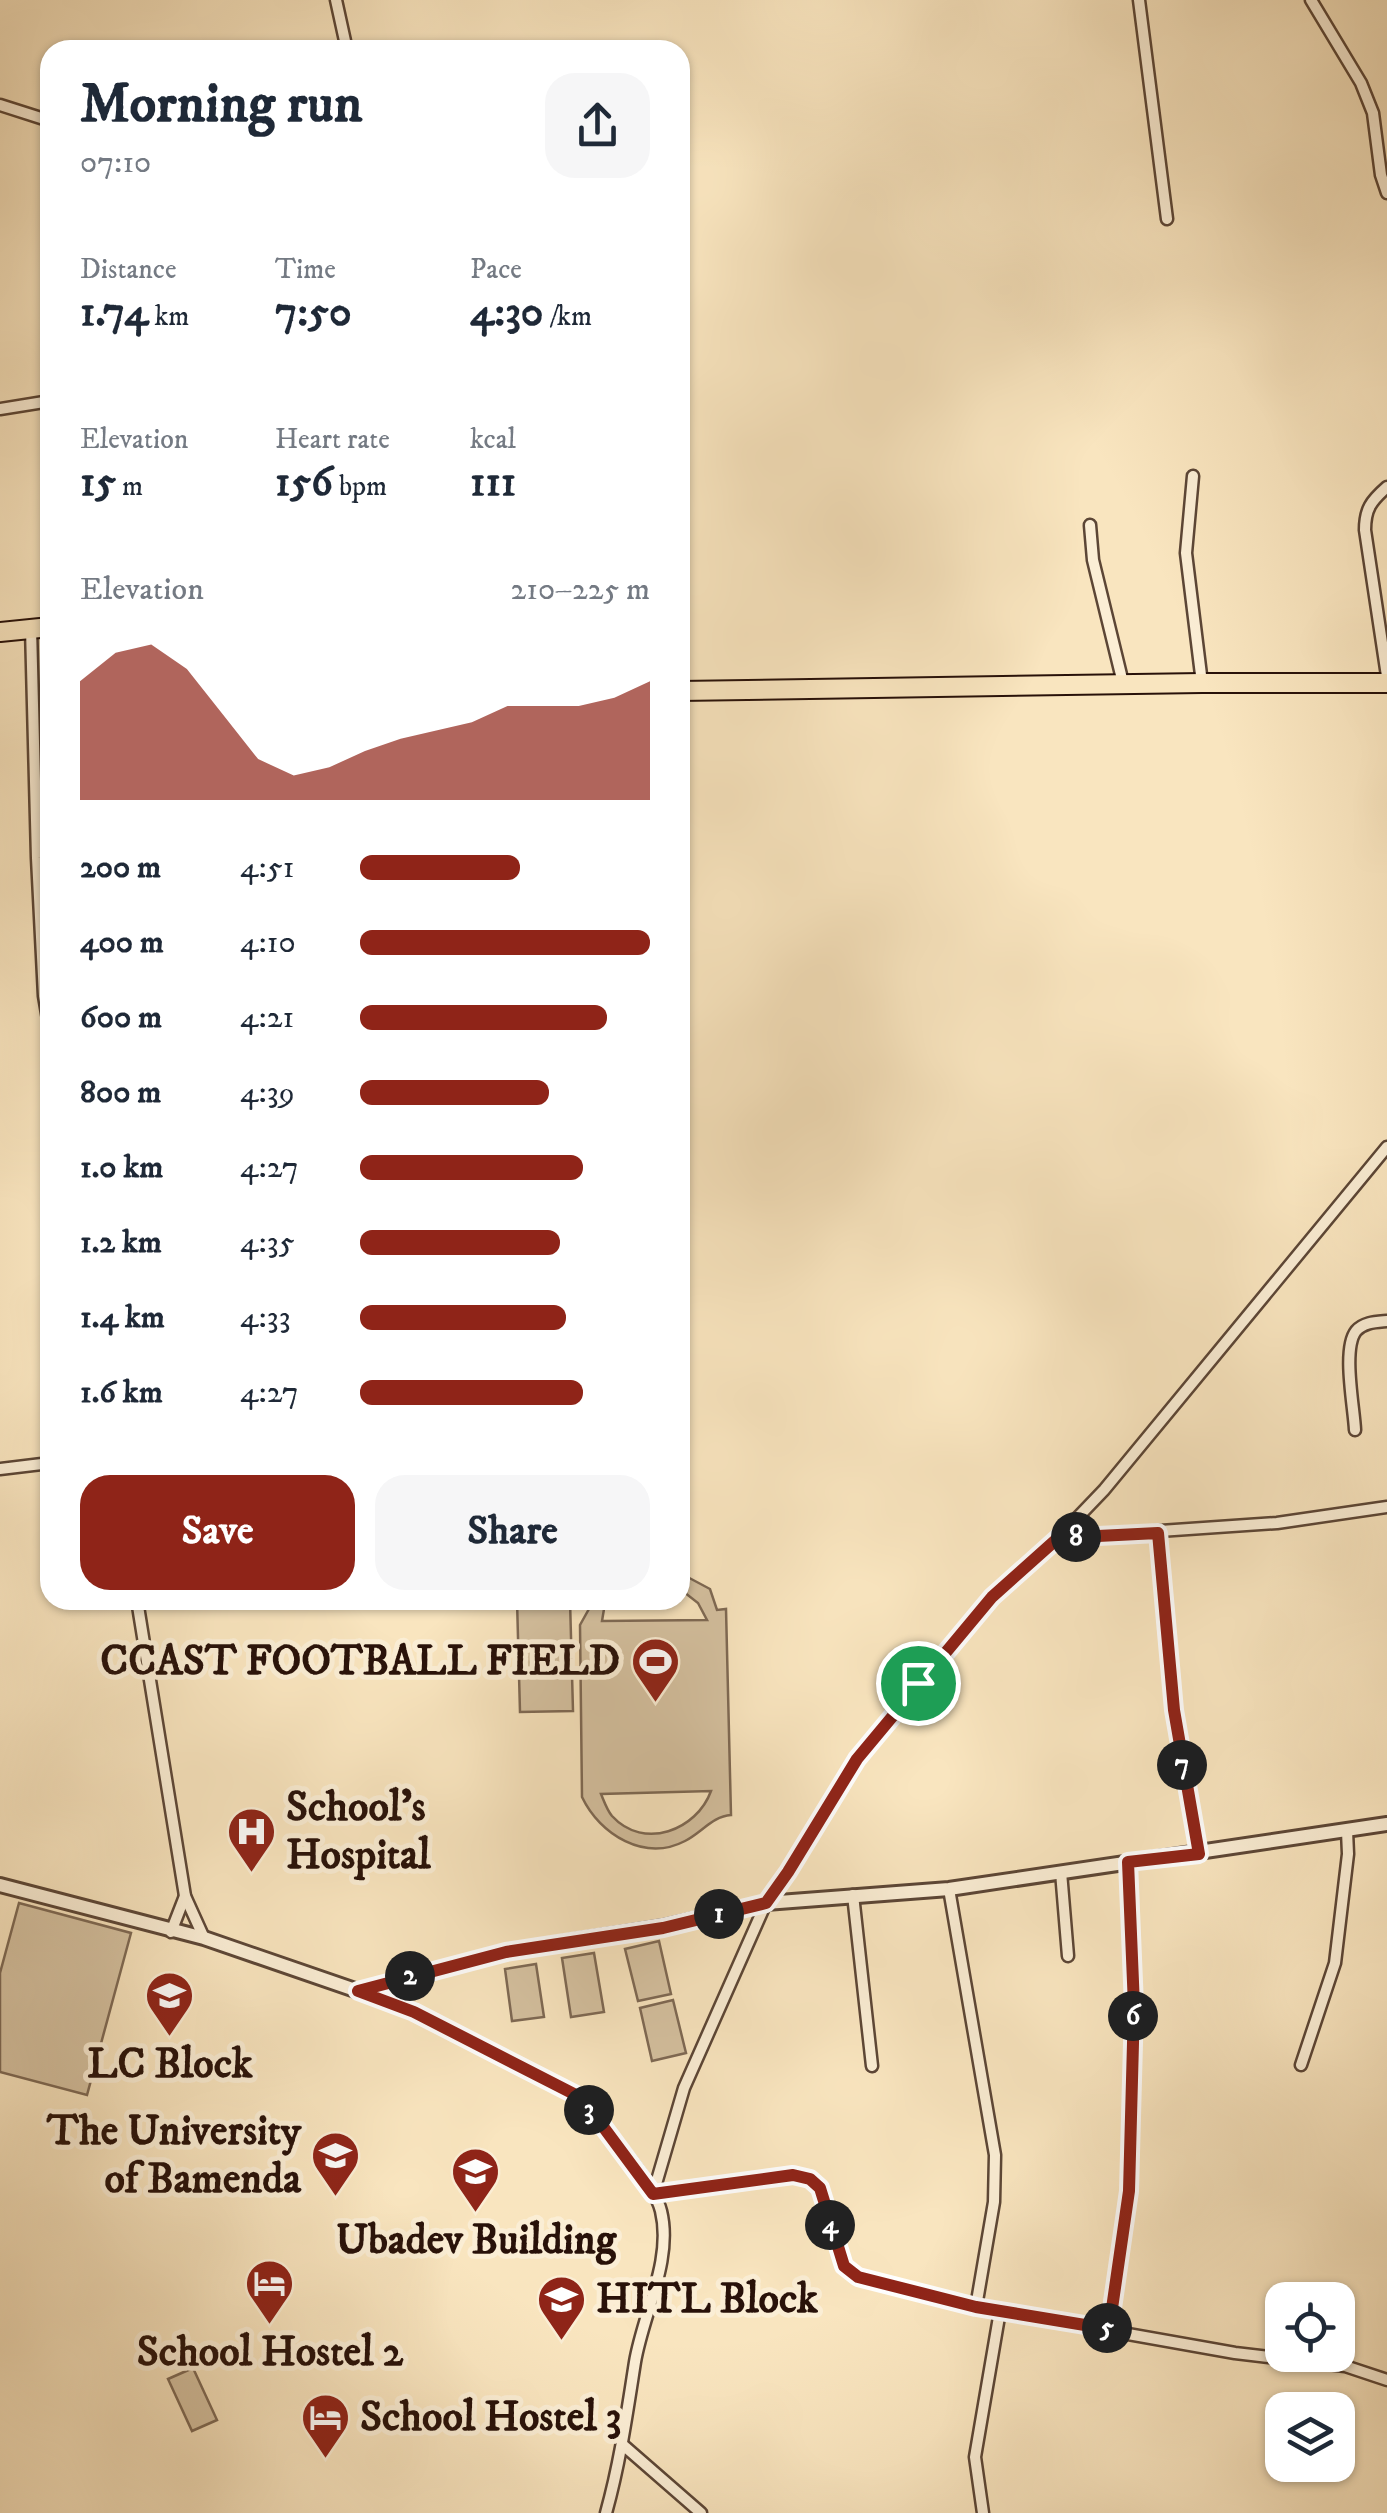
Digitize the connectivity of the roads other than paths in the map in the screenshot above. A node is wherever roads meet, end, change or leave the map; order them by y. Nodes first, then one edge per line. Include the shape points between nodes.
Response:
1 (336, 0) edge
2 (1139, 0) edge
3 (1311, 0) edge
4 (344, 40) edge
5 (0, 105) edge
6 (40, 118) edge
7 (1387, 194) edge
8 (1166, 220) dead end
9 (40, 403) edge
10 (0, 409) edge
11 (1193, 476) dead end
12 (1387, 487) edge
13 (1090, 525) dead end
14 (0, 632) edge
15 (40, 633) edge
16 (0, 643) edge
17 (1387, 680) edge
18 (1202, 682) junction
19 (1123, 684) junction
20 (690, 691) edge
21 (40, 878) edge
22 (1387, 1146) edge
23 (1387, 1321) edge
24 (1355, 1430) dead end
25 (40, 1464) edge
26 (0, 1469) edge
27 (1387, 1506) edge
28 (1158, 1533) junction
29 (1058, 1538) junction
30 (139, 1610) edge
31 (1387, 1824) edge
32 (1347, 1831) junction
33 (1199, 1854) junction
34 (1128, 1862) junction
35 (1061, 1872) junction
36 (0, 1885) edge
37 (949, 1889) junction
38 (853, 1895) junction
39 (185, 1896) junction
40 (766, 1903) junction
41 (171, 1932) junction
42 (204, 1938) junction
43 (1068, 1956) dead end
44 (358, 1991) junction
45 (1301, 2065) dead end
46 (872, 2066) dead end
47 (653, 2194) junction
48 (976, 2307) junction
49 (1000, 2311) junction
50 (1109, 2329) junction
51 (1387, 2365) edge
52 (1384, 2378) edge
53 (622, 2445) junction
54 (606, 2513) edge
55 (700, 2513) edge
56 (983, 2513) edge

1 - 4 street
2 - 8 street
3 - 7 street via 1373,113
5 - 6 street
9 - 10 street
11 - 18 street via 1186,553
12 - 17 street via 1365,512 1364,530
13 - 19 street
14 - 15 highway
15 - 16 highway
15 - 21 street
17 - 18 highway
18 - 19 highway
19 - 20 highway
22 - 29 street
23 - 24 street via 1357,1330 1349,1348
25 - 26 street
27 - 28 street
28 - 29 street
28 - 33 street via 1174,1710
29 - 40 street via 992,1597 857,1759
30 - 39 street
31 - 32 street
32 - 33 street
32 - 45 street via 1336,1963
33 - 34 street
34 - 35 street
34 - 50 street via 1134,2006 1129,2191
35 - 37 street
35 - 43 street
36 - 41 street
37 - 38 street
37 - 48 street via 995,2155
38 - 40 street
38 - 46 street
39 - 41 street
39 - 42 street
40 - 44 street via 663,1928 506,1952
40 - 47 street via 684,2088
41 - 42 street
42 - 44 street
44 - 47 street via 414,2012 574,2094
47 - 48 street via 793,2175 810,2179 820,2188 844,2266 858,2277
47 - 53 street via 661,2210 659,2265
48 - 49 street
49 - 50 street
49 - 56 street via 975,2457
50 - 52 street via 1346,2366
51 - 52 street
53 - 54 street
53 - 55 street

